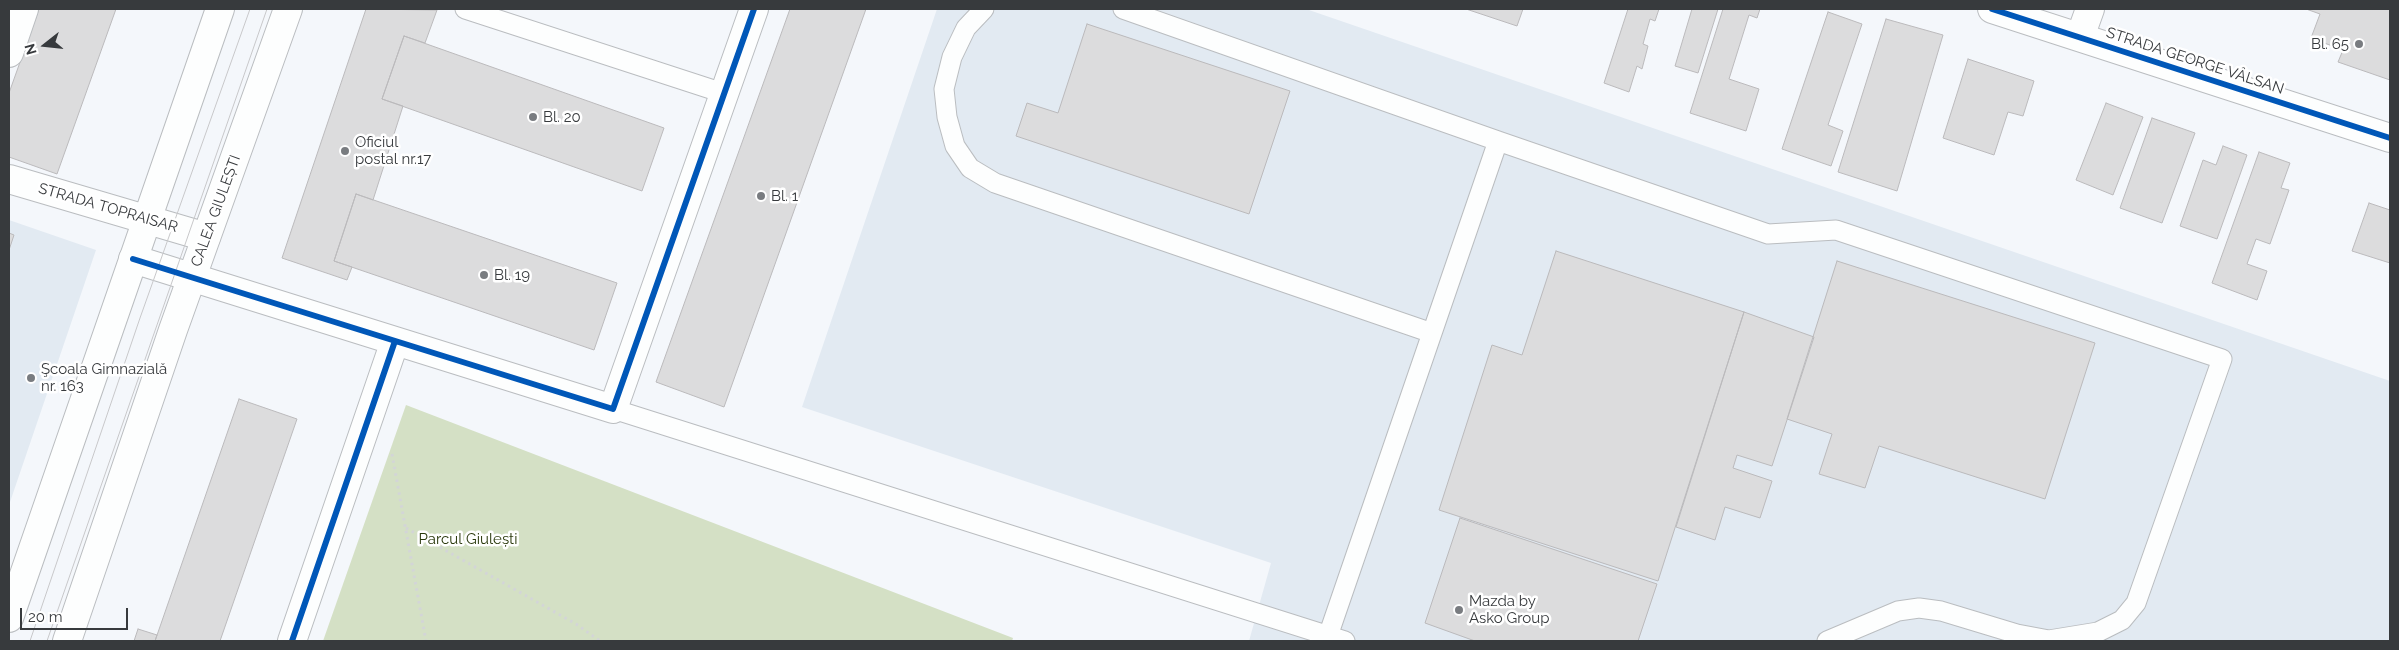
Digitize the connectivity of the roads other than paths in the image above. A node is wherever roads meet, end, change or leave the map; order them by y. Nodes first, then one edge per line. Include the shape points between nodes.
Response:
1 (24, 9) edge
2 (220, 9) edge
3 (288, 9) edge
4 (465, 9) edge
5 (754, 9) edge
6 (984, 9) edge
7 (1123, 9) edge
8 (1992, 9) edge
9 (2090, 9) edge
10 (2080, 37) junction
11 (9, 53) edge
12 (722, 93) junction
13 (2390, 138) edge
14 (1498, 141) junction
15 (9, 179) edge
16 (146, 219) junction
17 (206, 237) junction
18 (133, 259) junction
19 (192, 276) junction
20 (1432, 334) junction
21 (395, 341) junction
22 (613, 409) junction
23 (9, 618) edge
24 (1337, 639) edge
25 (67, 641) edge
26 (292, 641) edge
27 (1828, 641) edge

1 - 11 street
2 - 16 street
3 - 17 street, CALEA GIULEȘTI
4 - 12 lane
5 - 12 street
6 - 20 lane via 966,28 952,57 944,89 947,118 955,146 970,168 994,184
7 - 14 lane
8 - 10 street, STRADA GEORGE VÂLSAN
9 - 10 street
10 - 13 street, STRADA GEORGE VÂLSAN
12 - 22 street
14 - 20 lane
14 - 27 lane via 1768,234 1836,230 2222,359 2136,603 2122,620 2098,632 2049,640 1919,608 1898,611
15 - 16 street, STRADA TOPRAISAR
16 - 17 street, STRADA TOPRAISAR
16 - 18 street
17 - 19 street, CALEA GIULEȘTI
18 - 19 street
18 - 23 street
19 - 21 street
19 - 25 street, CALEA GIULEȘTI
20 - 24 lane
21 - 22 street
21 - 26 street
22 - 24 lane

